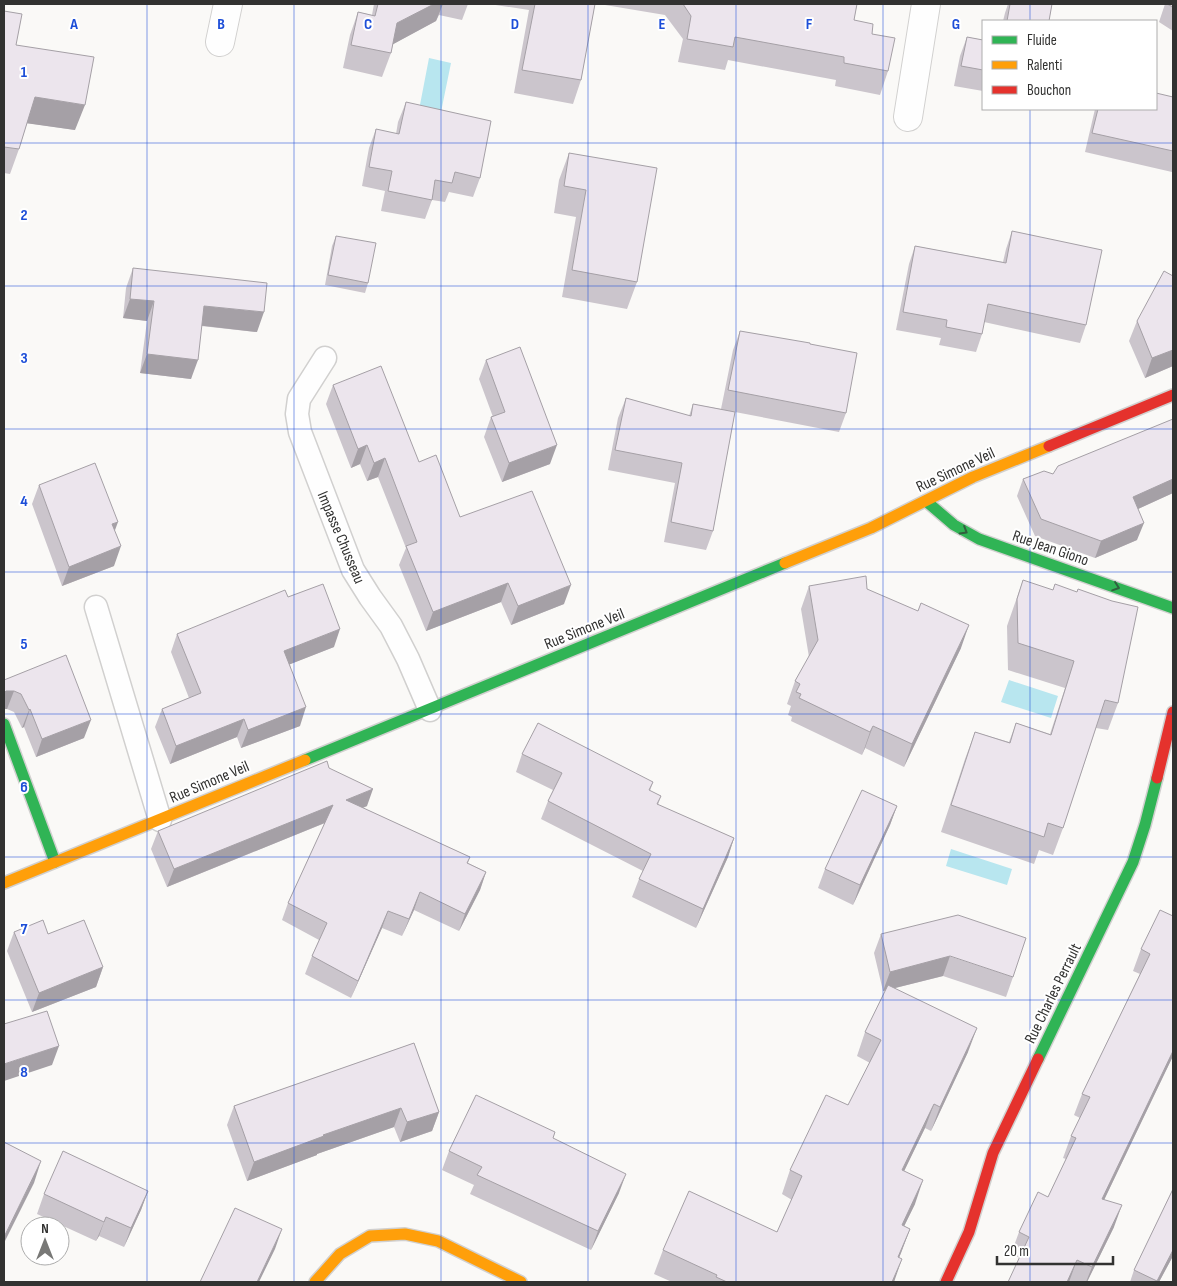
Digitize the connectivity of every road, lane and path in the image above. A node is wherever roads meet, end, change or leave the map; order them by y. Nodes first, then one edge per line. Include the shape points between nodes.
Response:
1 (228, 4) edge
2 (926, 4) edge
3 (220, 42) dead end
4 (908, 117) dead end
5 (325, 358) dead end
6 (1173, 395) edge
7 (926, 501) junction
8 (96, 606) dead end
9 (1173, 608) edge
10 (430, 710) junction
11 (1173, 712) edge
12 (4, 724) edge
13 (160, 820) junction
14 (55, 862) junction
15 (4, 883) edge
16 (315, 1282) edge
17 (521, 1282) edge
18 (946, 1282) edge

1 - 3 street
2 - 4 street
5 - 10 lane, Impasse Chusseau via 299,399 300,432 353,570 391,626
6 - 7 main road, Rue Simone Veil via 973,477
7 -> 9 main road, Rue Jean Giono via 954,525 979,539
7 - 10 main road, Rue Simone Veil via 871,528
8 - 13 lane
10 - 13 main road, Rue Simone Veil
11 - 18 main road, Rue Charles Perrault via 1133,862 993,1153 969,1232
12 - 14 main road
13 - 14 main road, Rue Simone Veil
14 - 15 main road, Rue Simone Veil
16 - 17 main road via 340,1254 370,1236 405,1234 438,1241

